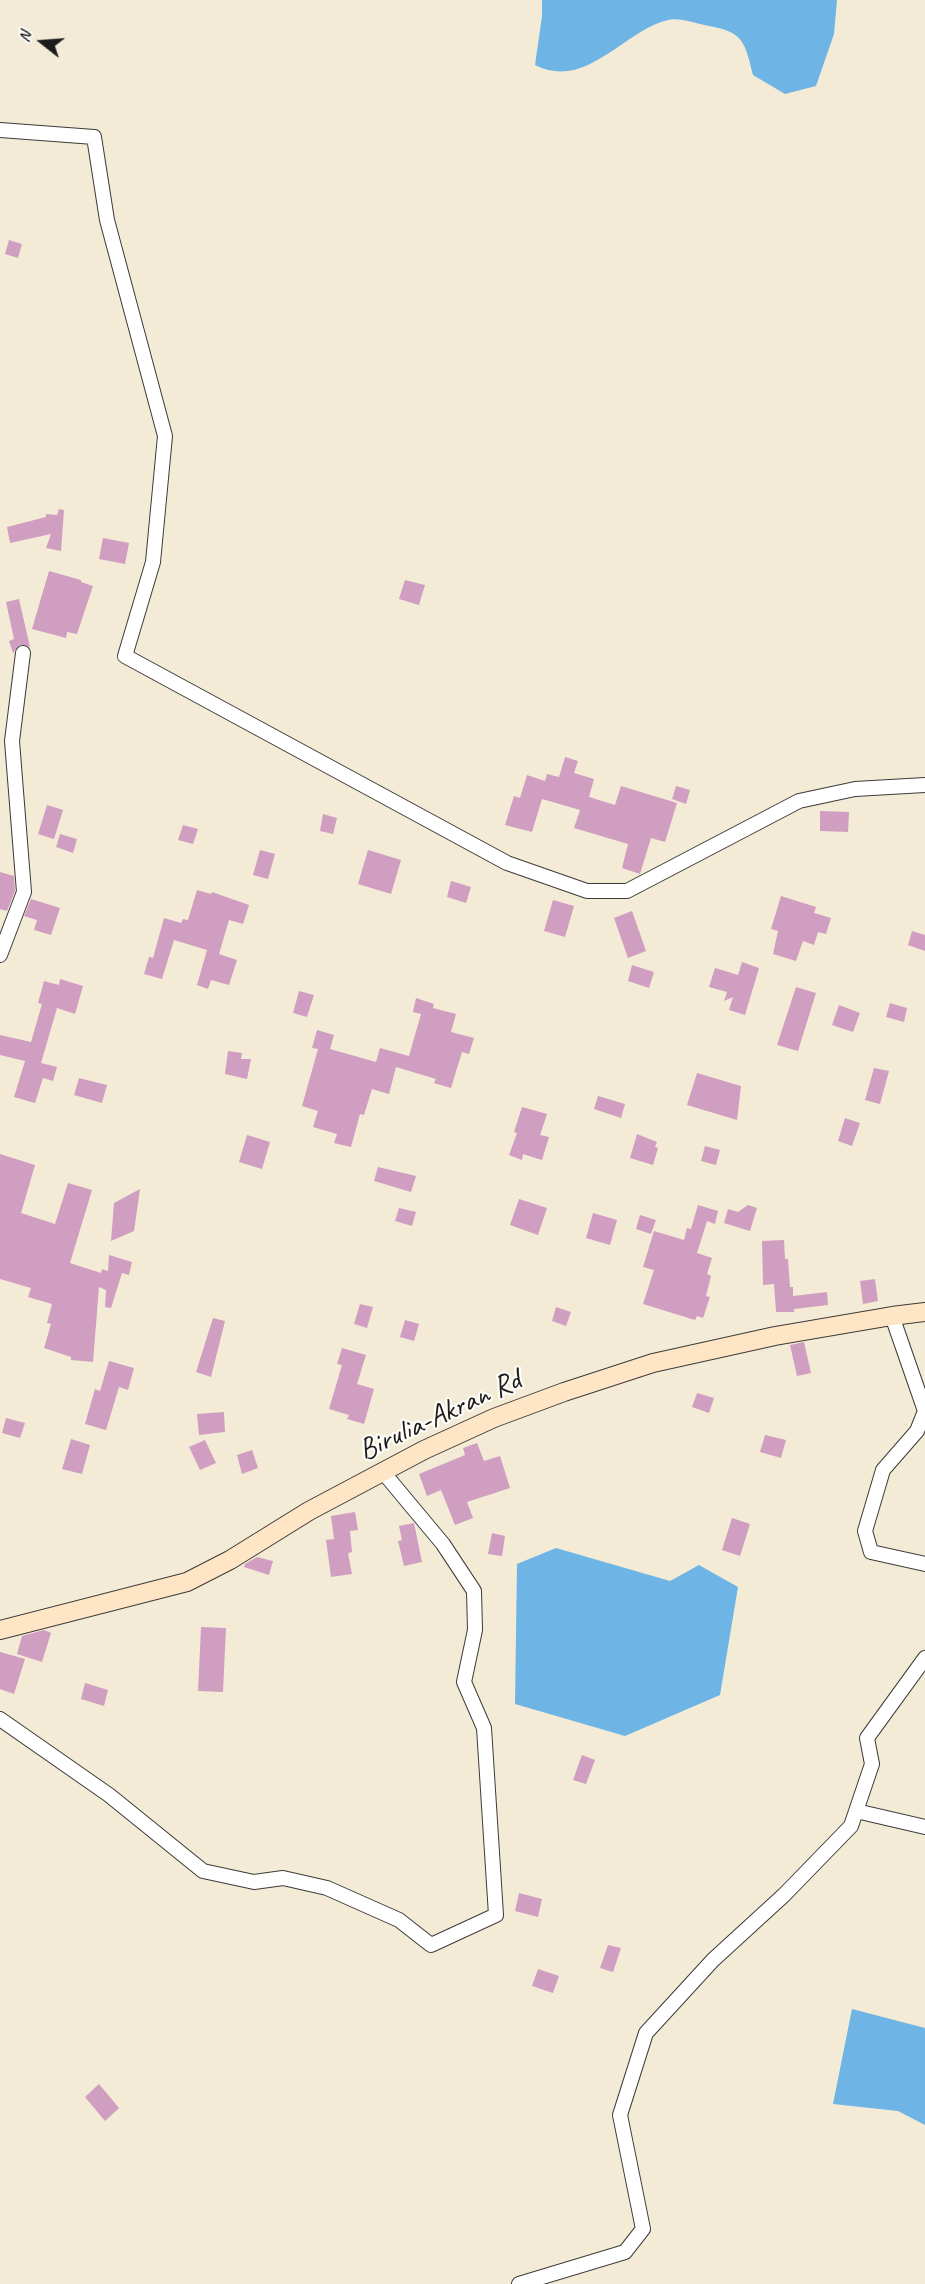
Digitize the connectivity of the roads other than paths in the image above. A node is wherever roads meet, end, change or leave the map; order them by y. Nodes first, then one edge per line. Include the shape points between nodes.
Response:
1 (0, 130) edge
2 (23, 653) dead end
3 (925, 785) edge
4 (0, 955) edge
5 (925, 1312) edge
6 (892, 1316) junction
7 (383, 1472) junction
8 (925, 1564) edge
9 (0, 1630) edge
10 (925, 1658) edge
11 (0, 1719) edge
12 (856, 1811) junction
13 (925, 1827) edge
14 (519, 2284) edge

1 - 3 street via 94,137 107,220 165,436 153,562 125,656 507,863 586,891 627,891 799,801 855,789
2 - 4 street via 12,741 24,892
5 - 6 street, Birulia-Akran Rd
6 - 7 street, Birulia-Akran Rd via 775,1336 653,1364 494,1418
6 - 8 street via 925,1411 917,1431 883,1470 865,1531 871,1552
7 - 9 street, Birulia-Akran Rd via 309,1510 188,1582
7 - 11 street via 443,1544 474,1591 476,1630 464,1682 484,1728 496,1915 431,1945 399,1920 327,1888 283,1878 254,1882 203,1871 109,1795
10 - 12 street via 867,1738 872,1764
12 - 13 street
12 - 14 street via 851,1826 713,1960 646,2033 620,2115 642,2229 625,2252

